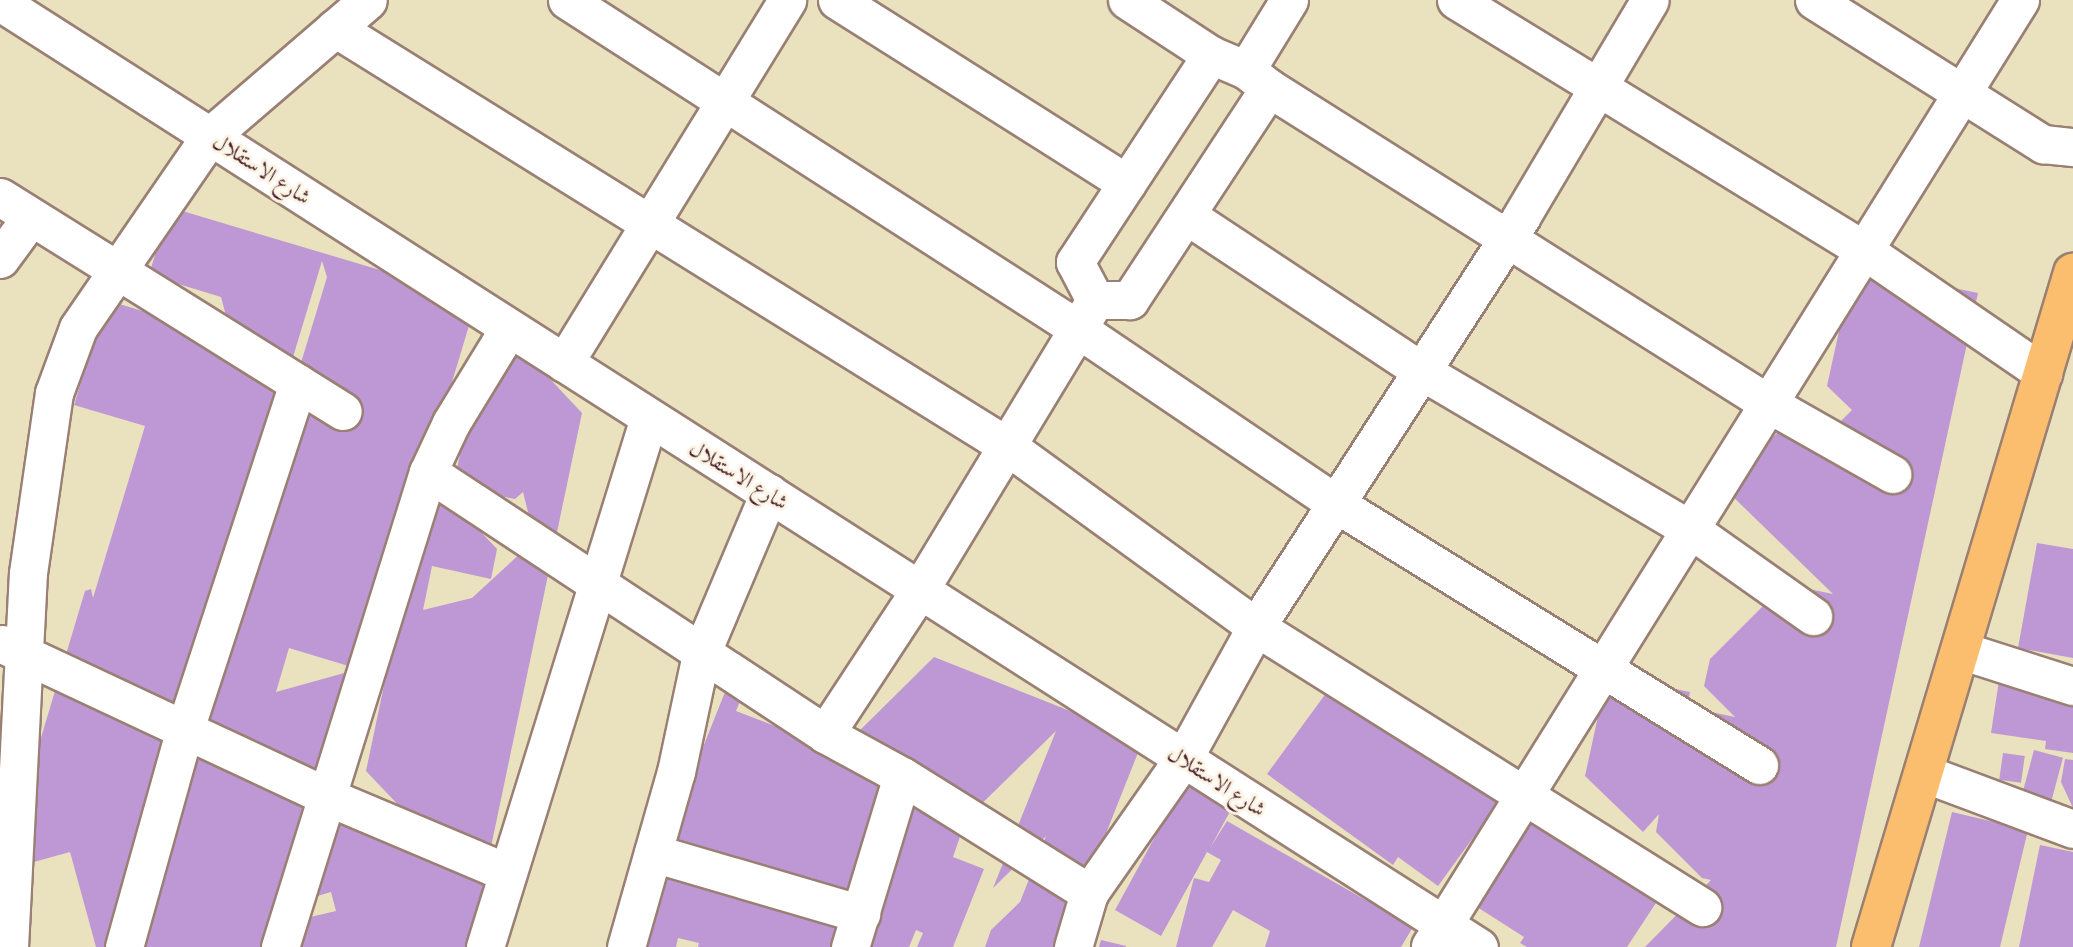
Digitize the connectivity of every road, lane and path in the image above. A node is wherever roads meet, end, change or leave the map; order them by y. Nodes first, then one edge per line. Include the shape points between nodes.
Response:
1 (368, 0) edge
2 (567, 0) edge
3 (787, 0) edge
4 (836, 0) edge
5 (1127, 0) edge
6 (1289, 0) edge
7 (1456, 0) edge
8 (1650, 0) edge
9 (1814, 0) edge
10 (2020, 0) edge
11 (0, 2) edge
12 (335, 28) junction
13 (1211, 55) junction
14 (1257, 79) junction
15 (1598, 89) junction
16 (1965, 91) junction
17 (725, 102) junction
18 (210, 136) junction
19 (2073, 147) edge
20 (1127, 183) junction
21 (0, 197) edge
22 (31, 217) junction
23 (1189, 217) junction
24 (649, 224) junction
25 (1508, 237) junction
26 (1866, 251) junction
27 (0, 259) edge
28 (115, 270) junction
29 (2073, 273) edge
30 (1086, 314) junction
31 (509, 328) junction
32 (564, 363) junction
33 (1423, 372) junction
34 (2043, 373) junction
35 (298, 383) junction
36 (1769, 404) junction
37 (343, 411) dead end
38 (649, 418) junction
39 (1007, 446) junction
40 (428, 472) junction
41 (1892, 474) dead end
42 (769, 493) junction
43 (1338, 505) junction
44 (1690, 529) junction
45 (597, 584) junction
46 (919, 591) junction
47 (1813, 616) dead end
48 (1256, 627) junction
49 (12, 648) edge
50 (1960, 650) junction
51 (701, 654) junction
52 (1600, 671) junction
53 (2073, 686) edge
54 (185, 729) junction
55 (825, 734) junction
56 (1182, 759) junction
57 (1759, 765) dead end
58 (1923, 773) junction
59 (902, 776) junction
60 (1524, 792) junction
61 (328, 797) junction
62 (2073, 829) edge
63 (653, 853) junction
64 (508, 873) junction
65 (1089, 893) junction
66 (1702, 907) dead end
67 (856, 930) edge
68 (1436, 936) edge
69 (9, 947) edge
70 (124, 947) edge
71 (280, 947) edge
72 (485, 947) edge
73 (626, 947) edge
74 (1073, 947) edge
75 (1479, 947) edge
76 (1871, 947) edge

1 - 12 street
2 - 17 street
3 - 17 street
4 - 20 street
5 - 13 street
6 - 14 street
7 - 15 street
8 - 15 street
9 - 16 street
10 - 16 street
11 - 18 street, شارع الاستقلال
12 - 18 street
12 - 24 street
13 - 14 street
13 - 20 street
14 - 23 street
14 - 25 street
15 - 25 street
15 - 26 street
16 - 19 street via 2043,144
16 - 26 street
17 - 24 street
17 - 30 street
18 - 28 street
18 - 31 street, شارع الاستقلال
20 - 30 street via 1075,262
21 - 22 street
22 - 27 street
22 - 28 street
23 - 30 street via 1129,300
23 - 33 street
24 - 32 street
24 - 39 street
25 - 33 street
25 - 36 street
26 - 34 street
26 - 36 street
28 - 35 street
28 - 49 street via 78,328 54,393
29 - 34 main road
30 - 39 street
30 - 43 street
31 - 32 street, شارع الاستقلال
31 - 40 street via 451,423
32 - 38 street, شارع الاستقلال
33 - 43 street
33 - 44 street
34 - 50 main road
35 - 37 street
35 - 54 street
36 - 41 street
36 - 44 street
38 - 42 street, شارع الاستقلال
38 - 45 street
39 - 46 street
39 - 48 street
40 - 45 street
40 - 61 street
42 - 46 street, شارع الاستقلال
42 - 51 street
43 - 48 street
43 - 52 street
44 - 47 street
44 - 52 street
45 - 51 street
45 - 64 street
46 - 55 street
46 - 56 street, شارع الاستقلال
48 - 56 street
48 - 60 street
49 - 54 street
49 - 69 street
50 - 53 street
50 - 58 main road
51 - 55 street
51 - 63 street
52 - 57 street
52 - 60 street
54 - 61 street
54 - 70 street
55 - 59 street
56 - 65 street
56 - 68 street, شارع الاستقلال
58 - 62 street
58 - 76 main road
59 - 65 street
59 - 67 street
60 - 66 street
60 - 68 street
61 - 64 street
61 - 71 street
63 - 67 street
63 - 73 street
64 - 72 street
65 - 74 street
68 - 75 street, شارع الاستقلال

